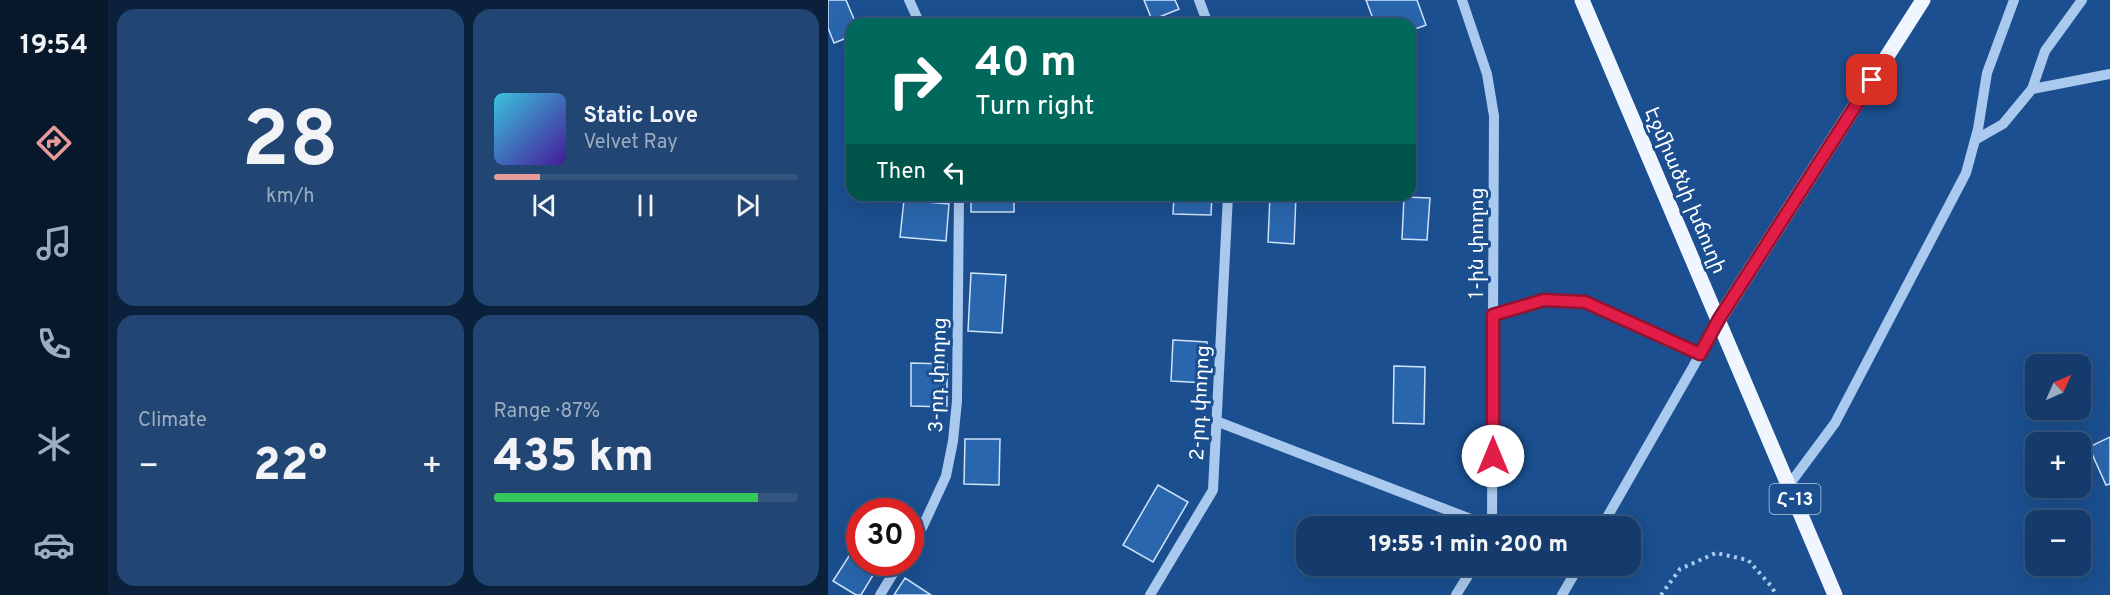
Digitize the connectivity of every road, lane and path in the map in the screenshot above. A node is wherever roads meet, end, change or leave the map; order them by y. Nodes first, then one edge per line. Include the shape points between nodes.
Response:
1 (909, 0) edge
2 (1199, 0) edge
3 (1462, 0) edge
4 (1582, 0) edge
5 (1923, 0) edge
6 (2014, 0) edge
7 (2082, 0) edge
8 (917, 18) edge
9 (1206, 18) edge
10 (2110, 74) edge
11 (2032, 89) junction
12 (1975, 140) junction
13 (959, 201) edge
14 (1228, 201) edge
15 (1493, 315) junction
16 (1719, 319) junction
17 (1700, 354) junction
18 (1216, 421) junction
19 (1789, 485) junction
20 (1464, 516) edge
21 (1490, 516) edge
22 (1608, 516) edge
23 (924, 524) edge
24 (892, 576) edge
25 (1468, 576) edge
26 (1572, 576) edge
27 (880, 595) edge
28 (1150, 595) edge
29 (1456, 595) edge
30 (1562, 595) edge
31 (1661, 595) edge
32 (1776, 595) edge
33 (1835, 595) edge

1 - 8 street
2 - 9 street
3 - 15 street, 1-ին փողոց via 1487,74 1494,116
4 - 16 main road, Էջմիածնի խճուղի / Հ-13
5 - 16 main road
6 - 12 street via 1987,73
7 - 11 street via 2045,51
10 - 11 street
11 - 12 street via 2003,124
12 - 19 street via 1966,174 1835,423
13 - 23 street, 3-րդ փողոց via 957,401 953,441 946,476
14 - 18 street, 2-րդ փողոց
15 - 17 street via 1544,300 1585,302
15 - 21 street, 1-ին փողոց
16 - 17 street
16 - 19 main road, Էջմիածնի խճուղի / Հ-13
17 - 22 street
18 - 20 street
18 - 28 street, 2-րդ փողոց via 1213,490
19 - 33 main road, Էջմիածնի խճուղի / Հ-13
24 - 27 street
25 - 29 street
26 - 30 street
31 - 32 path via 1680,569 1716,552 1748,560

